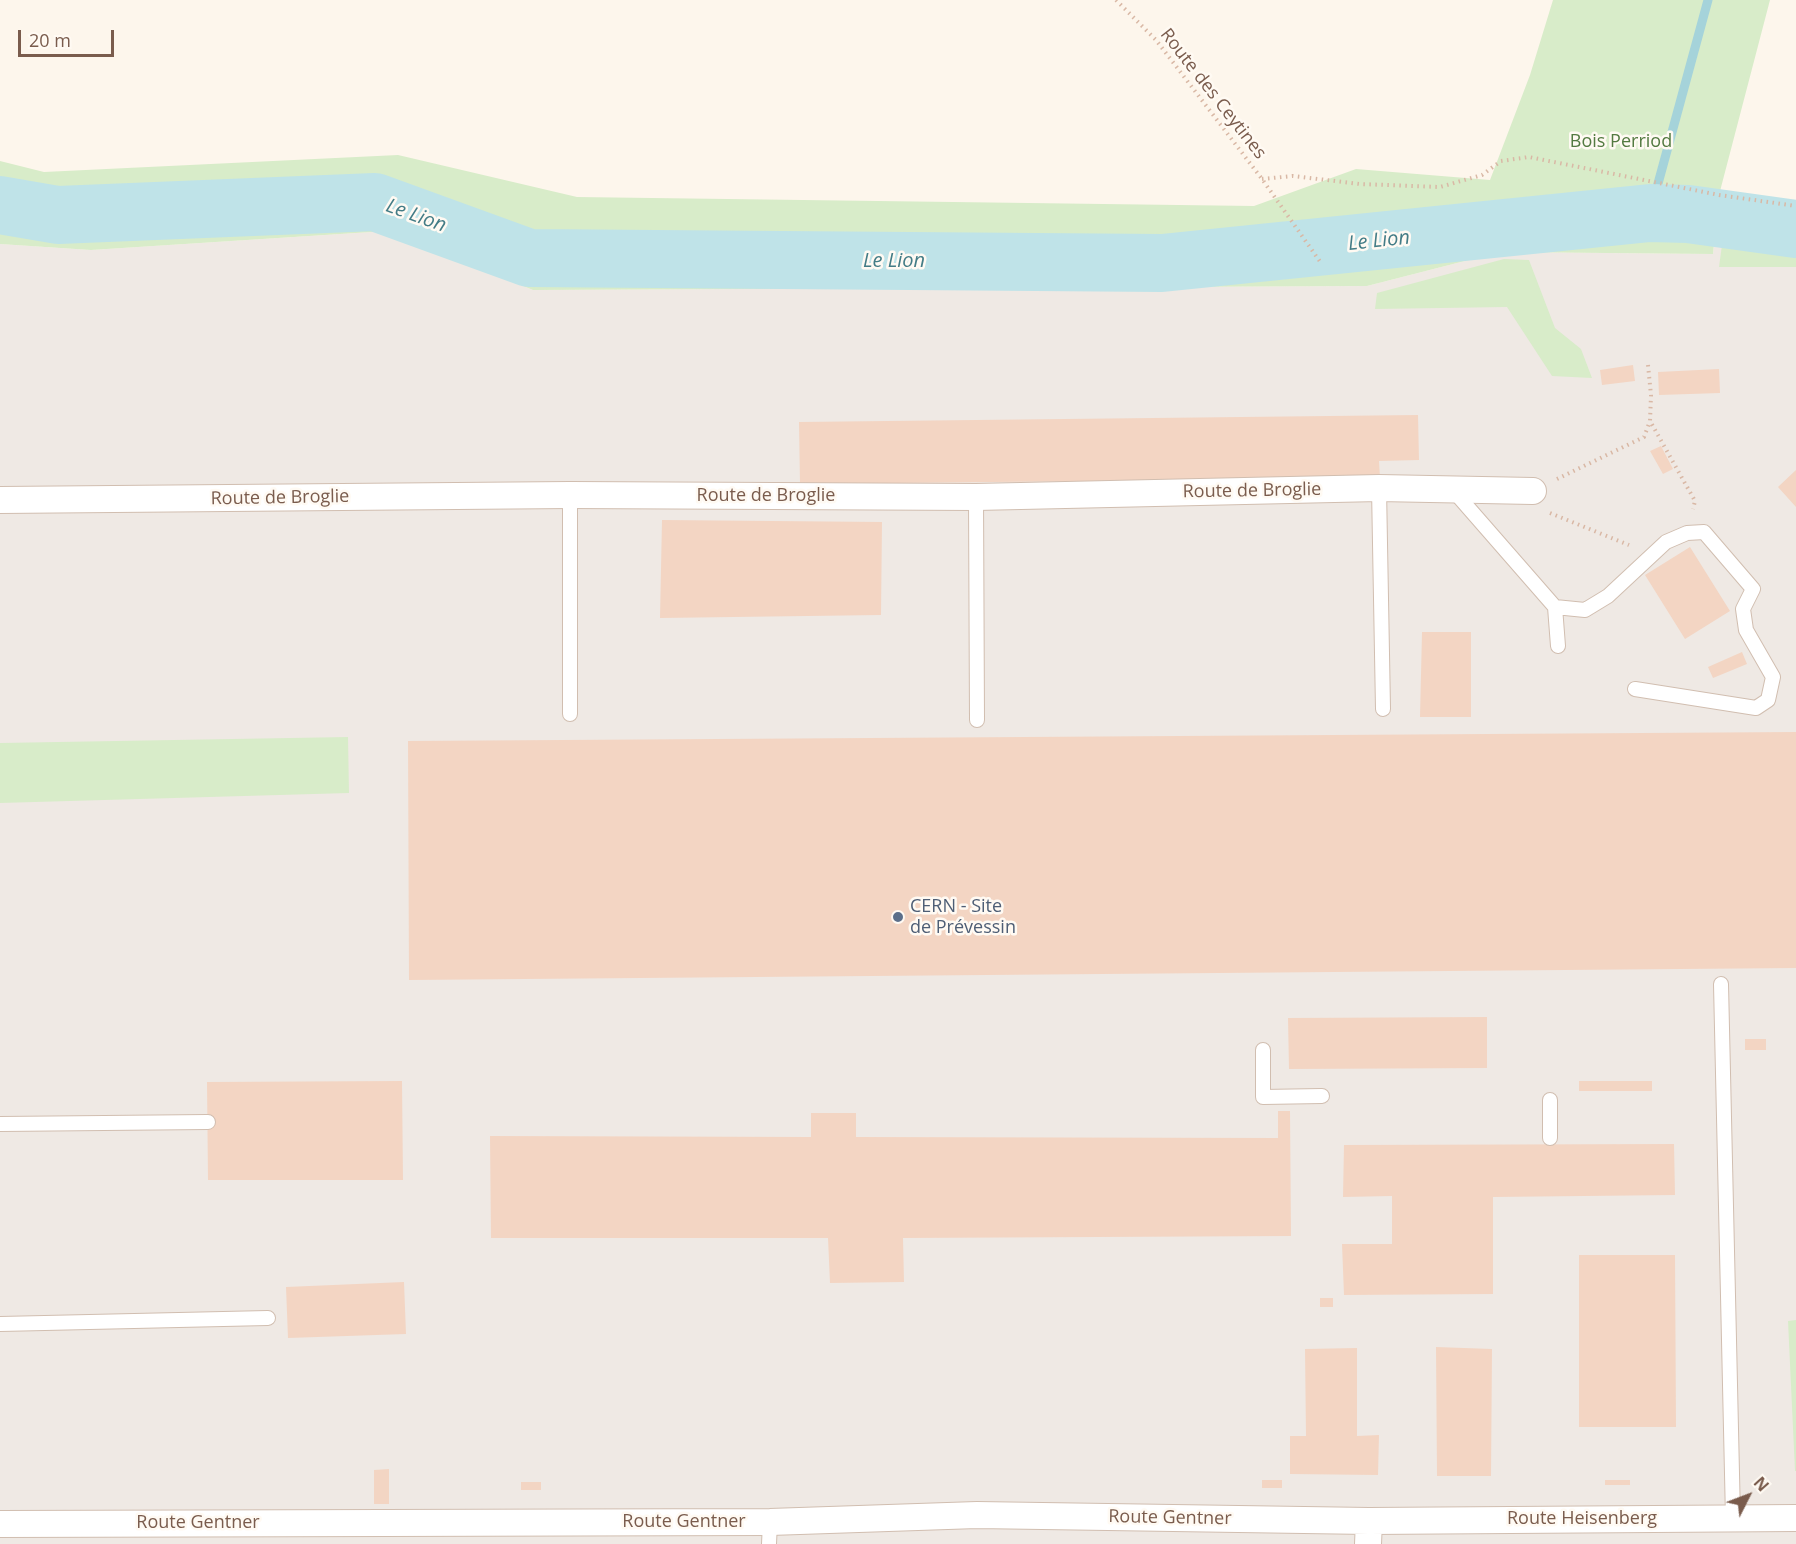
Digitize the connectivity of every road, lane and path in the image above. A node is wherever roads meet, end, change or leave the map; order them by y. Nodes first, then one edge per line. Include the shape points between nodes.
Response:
1 (1116, 0) edge
2 (1262, 179) junction
3 (1796, 206) edge
4 (1321, 263) dead end
5 (1648, 365) dead end
6 (1650, 421) junction
7 (1379, 488) junction
8 (1452, 489) junction
9 (1533, 491) junction
10 (570, 495) junction
11 (976, 497) junction
12 (0, 500) edge
13 (1687, 533) junction
14 (1652, 554) junction
15 (1554, 607) junction
16 (1558, 646) dead end
17 (1635, 689) dead end
18 (1383, 709) dead end
19 (570, 714) dead end
20 (977, 720) dead end
21 (1721, 984) dead end
22 (1263, 1050) dead end
23 (1322, 1096) dead end
24 (1550, 1100) dead end
25 (208, 1122) dead end
26 (0, 1124) edge
27 (1550, 1138) dead end
28 (268, 1318) dead end
29 (0, 1324) edge
30 (1733, 1518) junction
31 (1796, 1518) edge
32 (0, 1524) edge
33 (1368, 1532) edge
34 (769, 1533) edge

1 - 2 path, Route des Ceytines via 1156,40
2 - 3 path via 1293,176 1440,187 1482,175 1501,161 1529,157 1719,195
2 - 4 path, Route des Ceytines
5 - 6 path
6 - 9 path via 1644,437
6 - 13 path via 1695,501
7 - 8 street, Route de Broglie
7 - 11 street, Route de Broglie
7 - 18 lane
8 - 9 street, Route de Broglie
8 - 15 lane
9 - 14 path via 1548,513
10 - 11 street, Route de Broglie
10 - 12 street, Route de Broglie
10 - 19 lane
11 - 20 lane
13 - 14 lane via 1666,542
13 - 17 lane via 1704,532 1753,589 1743,609 1746,630 1773,677 1768,700 1756,708
14 - 15 lane via 1608,596 1585,610
15 - 16 lane
21 - 30 lane
22 - 23 lane via 1263,1097
24 - 27 lane
25 - 26 lane
28 - 29 lane
30 - 31 street, Route Heisenberg
30 - 33 street, Route Heisenberg
32 - 34 street, Route Gentner
33 - 34 street, Route Gentner via 977,1515

